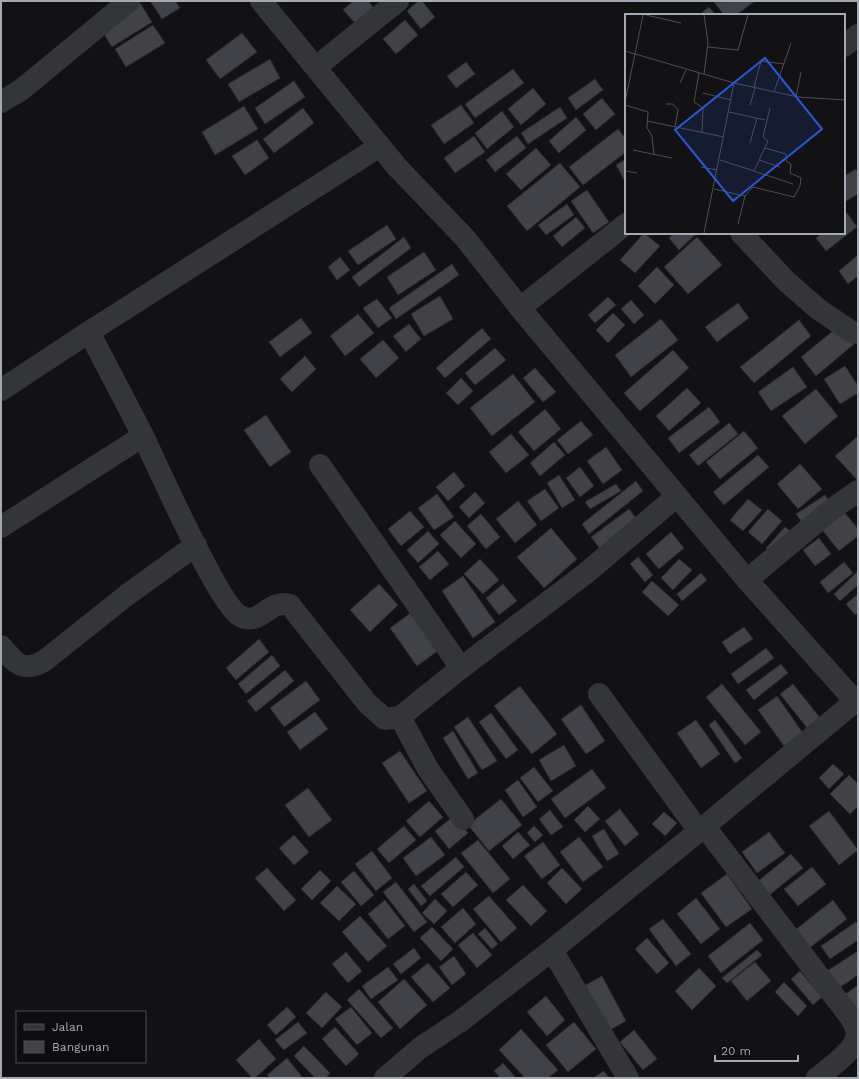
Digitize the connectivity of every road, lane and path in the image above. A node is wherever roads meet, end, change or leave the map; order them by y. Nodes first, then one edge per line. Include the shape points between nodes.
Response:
1 (129, 1) edge
2 (261, 1) edge
3 (398, 1) edge
4 (858, 34) edge
5 (845, 45) edge
6 (316, 67) junction
7 (1, 102) edge
8 (380, 146) junction
9 (625, 225) edge
10 (742, 234) edge
11 (520, 308) junction
12 (89, 332) junction
13 (858, 333) edge
14 (1, 390) edge
15 (143, 436) junction
16 (320, 465) dead end
17 (858, 491) edge
18 (677, 496) junction
19 (1, 528) edge
20 (196, 545) junction
21 (747, 580) junction
22 (1, 646) edge
23 (461, 668) junction
24 (599, 694) dead end
25 (856, 700) edge
26 (400, 717) junction
27 (463, 819) dead end
28 (702, 829) junction
29 (552, 950) junction
30 (389, 1077) edge
31 (628, 1078) edge
32 (817, 1078) edge

1 - 7 street via 26,85
2 - 6 street
3 - 6 street
4 - 5 street
6 - 8 street
8 - 11 street via 465,238
8 - 12 street
9 - 11 street
10 - 13 street via 786,281 818,309 852,332
11 - 18 street
12 - 14 street
12 - 15 street
15 - 19 street
15 - 20 street
16 - 23 street
17 - 21 street via 831,510
18 - 21 street
18 - 23 street via 586,574
20 - 22 street via 34,667 17,664
20 - 26 street via 234,612 249,619 256,618 276,604 282,602 290,605 375,712 385,719
21 - 25 street
23 - 26 street
24 - 28 street
25 - 28 street
26 - 27 street via 428,769
28 - 29 street
28 - 32 street via 851,1018 857,1032 855,1040 848,1051
29 - 30 street via 462,1020 420,1048
29 - 31 street

